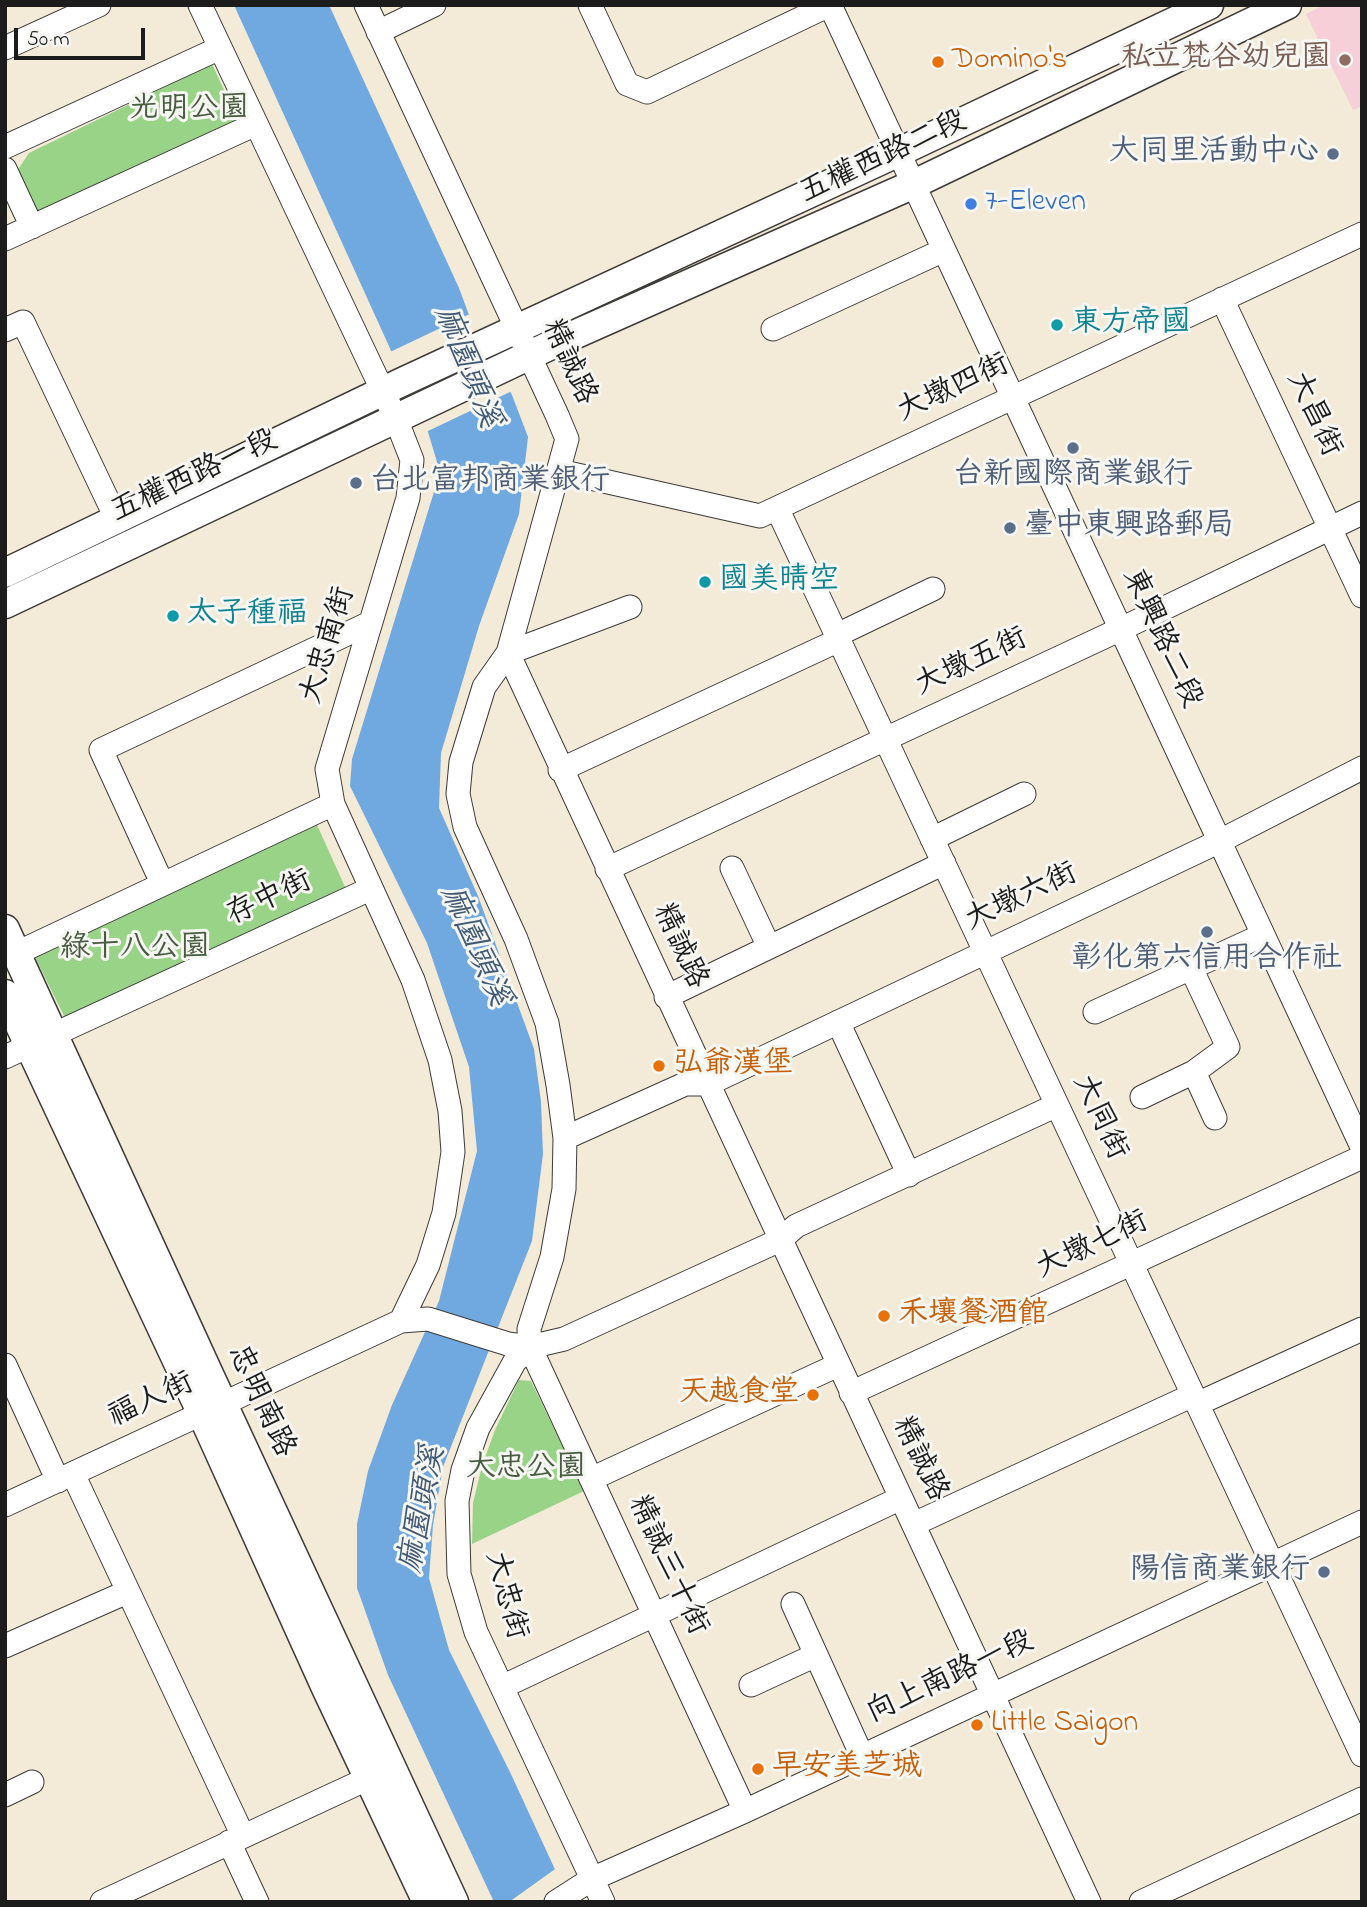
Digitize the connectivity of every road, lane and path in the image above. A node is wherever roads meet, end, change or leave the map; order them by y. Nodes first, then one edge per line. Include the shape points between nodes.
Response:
1 (99, 5) edge
2 (200, 5) edge
3 (366, 5) edge
4 (434, 5) edge
5 (590, 5) edge
6 (829, 5) edge
7 (1209, 5) edge
8 (1287, 5) edge
9 (379, 32) junction
10 (5, 48) edge
11 (220, 48) junction
12 (256, 124) junction
13 (5, 147) edge
14 (900, 152) junction
15 (5, 169) edge
16 (914, 184) junction
17 (32, 227) junction
18 (1362, 234) edge
19 (5, 239) edge
20 (944, 250) junction
21 (1223, 299) junction
22 (773, 329) dead end
23 (5, 330) edge
24 (505, 334) junction
25 (518, 362) junction
26 (391, 387) junction
27 (1013, 398) junction
28 (405, 415) junction
29 (559, 471) junction
30 (777, 508) junction
31 (1362, 513) edge
32 (117, 520) junction
33 (1330, 528) junction
34 (5, 573) edge
35 (933, 589) dead end
36 (1362, 596) edge
37 (5, 604) edge
38 (630, 607) dead end
39 (370, 623) junction
40 (1121, 629) junction
41 (838, 637) junction
42 (508, 653) junction
43 (885, 739) junction
44 (1362, 768) edge
45 (561, 770) junction
46 (1024, 794) dead end
47 (333, 804) junction
48 (932, 838) junction
49 (1220, 841) junction
50 (944, 863) junction
51 (732, 868) dead end
52 (607, 869) junction
53 (162, 883) junction
54 (370, 889) junction
55 (1263, 935) junction
56 (11, 941) edge
57 (769, 947) junction
58 (985, 951) junction
59 (1192, 968) junction
60 (5, 994) edge
61 (666, 997) junction
62 (1095, 1013) dead end
63 (838, 1022) junction
64 (30, 1046) edge
65 (1194, 1072) junction
66 (708, 1084) junction
67 (1142, 1097) dead end
68 (1057, 1105) junction
69 (1215, 1118) dead end
70 (565, 1138) junction
71 (1362, 1147) edge
72 (1362, 1157) edge
73 (909, 1175) junction
74 (780, 1240) junction
75 (1132, 1264) junction
76 (401, 1321) junction
77 (1362, 1329) edge
78 (519, 1346) junction
79 (5, 1365) edge
80 (838, 1365) junction
81 (851, 1393) junction
82 (1195, 1399) junction
83 (213, 1409) junction
84 (66, 1477) junction
85 (591, 1479) junction
86 (901, 1498) junction
87 (5, 1505) edge
88 (1362, 1522) edge
89 (914, 1524) junction
90 (1272, 1562) junction
91 (127, 1592) junction
92 (793, 1604) dead end
93 (654, 1615) junction
94 (5, 1646) edge
95 (816, 1655) junction
96 (751, 1685) dead end
97 (502, 1687) junction
98 (993, 1693) junction
99 (1362, 1755) edge
100 (862, 1756) junction
101 (381, 1773) junction
102 (32, 1782) dead end
103 (5, 1794) edge
104 (1362, 1799) edge
105 (745, 1811) junction
106 (236, 1839) junction
107 (592, 1879) junction
108 (126, 1897) edge
109 (562, 1897) edge
110 (102, 1902) edge
111 (257, 1902) edge
112 (428, 1902) edge
113 (454, 1902) edge
114 (603, 1902) edge
115 (1089, 1902) edge
116 (1141, 1902) edge

1 - 10 street
2 - 11 street, 大忠南街
3 - 9 street, 精誠路
4 - 9 street
5 - 6 street via 627,84 647,92
6 - 14 street, 東興路二段
7 - 14 main road, 五權西路二段
8 - 16 main road, 五權西路二段
9 - 24 street, 精誠路
11 - 12 street, 大忠南街
11 - 13 street
12 - 17 street
12 - 26 street, 大忠南街
14 - 16 street, 東興路二段
14 - 24 main road, 五權西路二段
15 - 17 street
16 - 20 street, 東興路二段
16 - 25 main road, 五權西路二段
17 - 19 street
18 - 21 street, 大墩四街
20 - 22 street
20 - 27 street, 東興路二段
21 - 27 street, 大墩四街
21 - 33 street, 大昌街
23 - 32 street via 23,322
24 - 25 street, 精誠路
24 - 26 main road, 五權西路二段
25 - 28 main road, 五權西路二段
25 - 29 street, 精誠路 via 567,439
26 - 28 street, 大忠南街
26 - 32 main road, 五權西路一段
27 - 30 street, 大墩四街
27 - 40 street, 東興路二段
28 - 37 main road, 五權西路一段
28 - 39 street, 大忠南街 via 412,460 408,498
29 - 30 street, 大墩四街 via 760,516
29 - 42 street, 精誠路
30 - 41 street, 大同街
31 - 33 street, 大墩五街
32 - 34 main road, 五權西路一段
33 - 36 street, 大昌街
33 - 40 street, 大墩五街
35 - 41 street
38 - 42 street
39 - 47 street, 大忠南街 via 327,769
39 - 53 street via 101,750
40 - 43 street, 大墩五街
40 - 49 street, 東興路二段
41 - 43 street, 大同街
41 - 45 street
42 - 45 street, 精誠路
42 - 70 street via 484,687 461,762 458,794 464,827 516,939 547,1023
43 - 48 street, 大同街
43 - 52 street, 大墩五街
44 - 49 street, 大墩六街
45 - 52 street, 精誠路
46 - 48 street
47 - 53 street, 存中街
47 - 54 street, 大忠南街
48 - 50 street, 大同街
49 - 55 street, 東興路二段
49 - 58 street, 大墩六街
50 - 57 street
50 - 58 street, 大同街
51 - 57 street
52 - 61 street, 精誠路
53 - 56 street, 存中街
54 - 64 street, 存中街
54 - 76 street, 大忠南街 via 413,980 440,1060 453,1152 444,1213 428,1265
55 - 59 street
55 - 71 street, 東興路二段
56 - 64 main road, 忠明南路
57 - 61 street
58 - 63 street, 大墩六街
58 - 68 street, 大同街
59 - 62 street
59 - 65 street via 1228,1047
60 - 64 main road, 忠明南路
61 - 66 street, 精誠路
63 - 66 street, 大墩六街
63 - 73 street
64 - 83 main road, 忠明南路
65 - 67 street
65 - 69 street
66 - 70 street, 大墩六街 via 685,1084
66 - 74 street, 精誠路
68 - 73 street
68 - 75 street, 大同街
70 - 78 street via 564,1189 552,1257
72 - 75 street, 大墩七街
73 - 74 street via 796,1226
74 - 78 street via 564,1339
74 - 80 street, 精誠路
75 - 81 street, 大墩七街
75 - 82 street, 大同街
76 - 78 street via 428,1319
76 - 83 street, 福人街
77 - 82 street
78 - 85 street, 精誠三十街
78 - 97 street, 大忠街 via 478,1428 457,1502 460,1574 476,1632
79 - 84 street
80 - 81 street, 精誠路
80 - 85 street
81 - 86 street, 精誠路
82 - 89 street
82 - 90 street, 大同街
83 - 84 street, 福人街
83 - 101 main road, 忠明南路 via 326,1688
84 - 87 street, 福人街
84 - 91 street
85 - 93 street, 精誠三十街
86 - 89 street, 精誠路
86 - 93 street
88 - 90 street, 向上南路一段
89 - 98 street, 精誠路
90 - 98 street, 向上南路一段
90 - 99 street, 大同街
91 - 94 street
91 - 106 street
92 - 95 street
93 - 97 street
93 - 105 street, 精誠三十街
95 - 96 street
95 - 100 street
97 - 107 street, 大忠街
98 - 100 street, 向上南路一段
98 - 115 street, 精誠路
100 - 105 street, 向上南路一段
101 - 106 street
101 - 112 main road, 忠明南路
101 - 113 main road, 忠明南路
102 - 103 street
104 - 116 street
105 - 107 street, 向上南路一段
106 - 108 street
106 - 111 street
107 - 109 street, 向上南路一段
107 - 114 street, 大忠街
108 - 110 street

